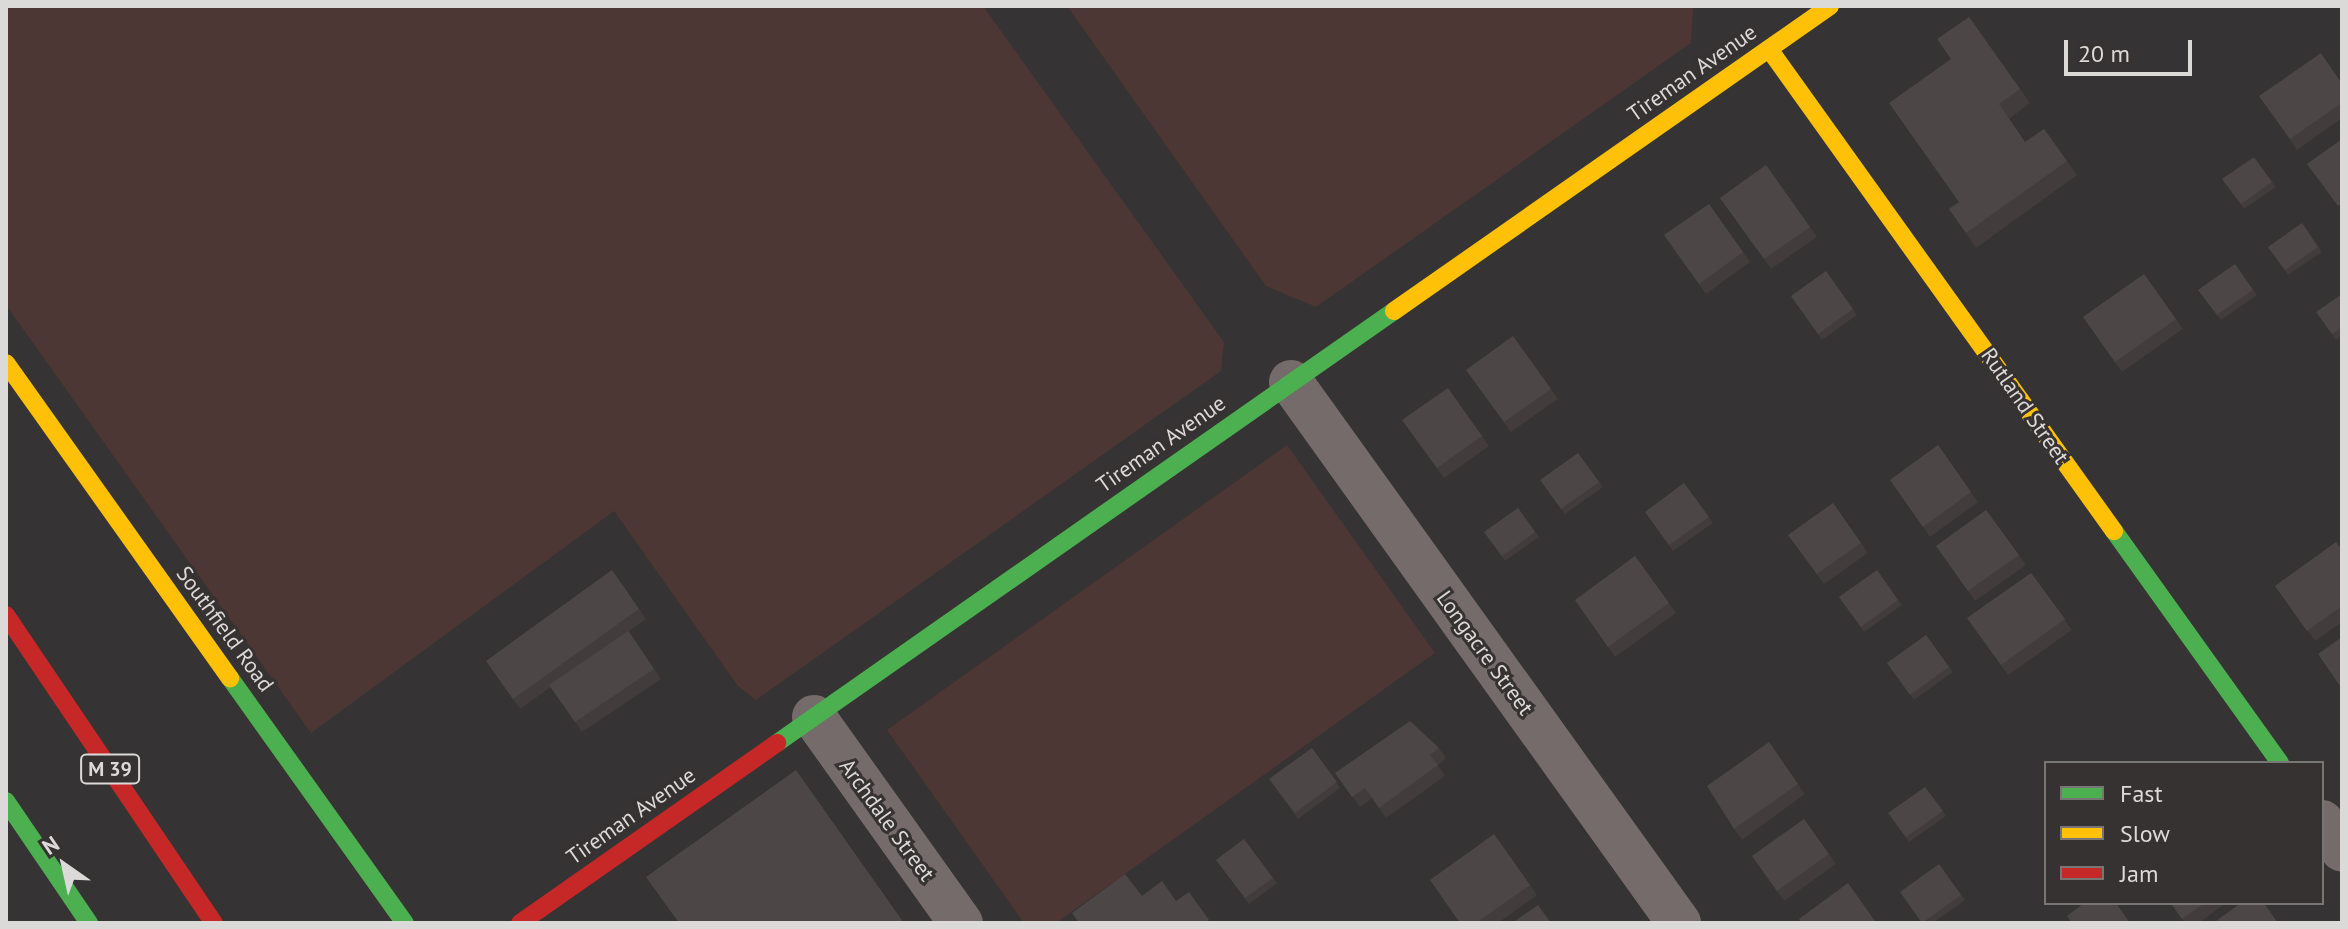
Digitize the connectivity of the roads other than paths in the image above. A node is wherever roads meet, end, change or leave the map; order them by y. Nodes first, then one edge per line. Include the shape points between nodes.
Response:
1 (1830, 6) edge
2 (1769, 49) junction
3 (6, 363) edge
4 (1291, 382) junction
5 (6, 615) edge
6 (814, 717) junction
7 (2279, 761) edge
8 (6, 801) edge
9 (2324, 825) edge
10 (2342, 850) edge
11 (89, 923) edge
12 (214, 923) edge
13 (405, 923) edge
14 (520, 923) edge
15 (961, 923) edge
16 (1679, 923) edge

1 - 2 main road, Tireman Avenue
2 - 4 main road, Tireman Avenue
2 - 7 main road, Rutland Street
3 - 13 main road, Southfield Road
4 - 6 main road, Tireman Avenue
4 - 16 street, Longacre Street
5 - 12 main road, M 39
6 - 14 main road, Tireman Avenue
6 - 15 street, Archdale Street
8 - 11 main road
9 - 10 street

